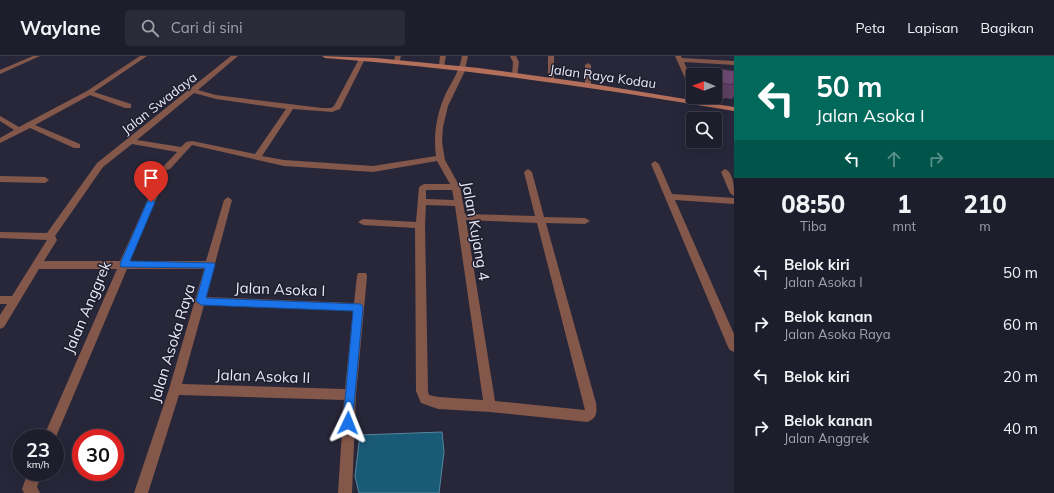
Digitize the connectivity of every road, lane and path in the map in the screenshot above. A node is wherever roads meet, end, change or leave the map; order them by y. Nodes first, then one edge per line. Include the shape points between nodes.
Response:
1 (37, 56) edge
2 (144, 56) edge
3 (235, 56) edge
4 (325, 56) edge
5 (443, 56) edge
6 (465, 56) edge
7 (513, 56) edge
8 (551, 56) edge
9 (679, 58) edge
10 (362, 59) junction
11 (398, 59) edge
12 (734, 63) edge
13 (442, 65) junction
14 (588, 65) dead end
15 (463, 68) junction
16 (0, 72) edge
17 (686, 74) edge
18 (515, 76) junction
19 (551, 80) junction
20 (588, 85) junction
21 (193, 91) junction
22 (89, 92) junction
23 (686, 98) edge
24 (714, 104) edge
25 (128, 106) dead end
26 (292, 107) junction
27 (734, 109) edge
28 (0, 118) edge
29 (30, 125) junction
30 (20, 131) junction
31 (0, 141) edge
32 (130, 141) junction
33 (77, 146) dead end
34 (182, 150) junction
35 (256, 158) junction
36 (440, 158) junction
37 (655, 164) dead end
38 (167, 167) dead end
39 (528, 172) dead end
40 (725, 172) dead end
41 (0, 179) edge
42 (45, 180) dead end
43 (456, 187) junction
44 (156, 190) dead end
45 (734, 192) edge
46 (670, 197) junction
47 (228, 200) dead end
48 (734, 201) edge
49 (422, 202) junction
50 (458, 203) junction
51 (461, 217) junction
52 (541, 219) junction
53 (585, 221) dead end
54 (363, 222) dead end
55 (420, 225) junction
56 (0, 235) edge
57 (51, 237) junction
58 (124, 264) junction
59 (37, 265) junction
60 (210, 265) junction
61 (362, 276) dead end
62 (0, 300) edge
63 (15, 300) junction
64 (201, 301) junction
65 (358, 307) junction
66 (0, 324) edge
67 (734, 347) edge
68 (175, 389) junction
69 (350, 395) junction
70 (490, 406) junction
71 (53, 429) edge
72 (32, 481) edge
73 (33, 493) edge
74 (141, 493) edge
75 (345, 493) edge

1 - 16 lane
2 - 22 street
3 - 21 street, Jalan Swadaya
4 - 10 street, Jalan Raya Kodau
5 - 13 street
6 - 15 street, Jalan Kujang 4
7 - 18 street via 516,62
8 - 19 street
9 - 12 street
9 - 17 street
10 - 11 street, Jalan Raya Kodau
10 - 26 street via 335,108 322,110
11 - 13 street, Jalan Raya Kodau
13 - 15 street, Jalan Raya Kodau
14 - 20 street
15 - 18 street, Jalan Raya Kodau
15 - 36 street, Jalan Kujang 4 via 440,121
18 - 19 street, Jalan Raya Kodau
19 - 20 street, Jalan Raya Kodau
20 - 23 street, Jalan Raya Kodau
21 - 26 street via 216,98
21 - 32 street, Jalan Swadaya
22 - 25 street
22 - 29 street
24 - 27 street, Jalan Raya Kodau
26 - 35 street
28 - 30 street
29 - 30 street
29 - 33 street
30 - 31 street
32 - 34 street
32 - 57 street, Jalan Swadaya via 98,169
34 - 35 street via 189,144 196,143
34 - 38 street
35 - 36 street via 284,163 373,169
36 - 43 street, Jalan Kujang 4
37 - 46 street
39 - 52 street
40 - 45 street
41 - 42 street
43 - 49 street via 424,187
43 - 50 street, Jalan Kujang 4
44 - 58 street, Jalan Anggrek
46 - 48 street
46 - 67 street
47 - 60 street, Jalan Asoka Raya
49 - 50 street
49 - 55 street
50 - 51 street, Jalan Kujang 4
51 - 52 street
51 - 70 street, Jalan Kujang 4
52 - 53 street
52 - 70 street via 591,413 587,416
54 - 55 street
55 - 70 street via 423,395 425,399 434,403
56 - 57 street
57 - 59 street, Jalan Swadaya via 52,240
58 - 59 street
58 - 60 street
58 - 71 street, Jalan Anggrek
59 - 63 street, Jalan Swadaya
60 - 64 street, Jalan Asoka Raya
61 - 65 street
62 - 63 street
63 - 66 street, Jalan Swadaya
64 - 65 street, Jalan Asoka I
64 - 68 street, Jalan Asoka Raya
65 - 69 street
68 - 69 street, Jalan Asoka II
68 - 74 street, Jalan Asoka Raya
69 - 75 street
72 - 73 street via 29,489

